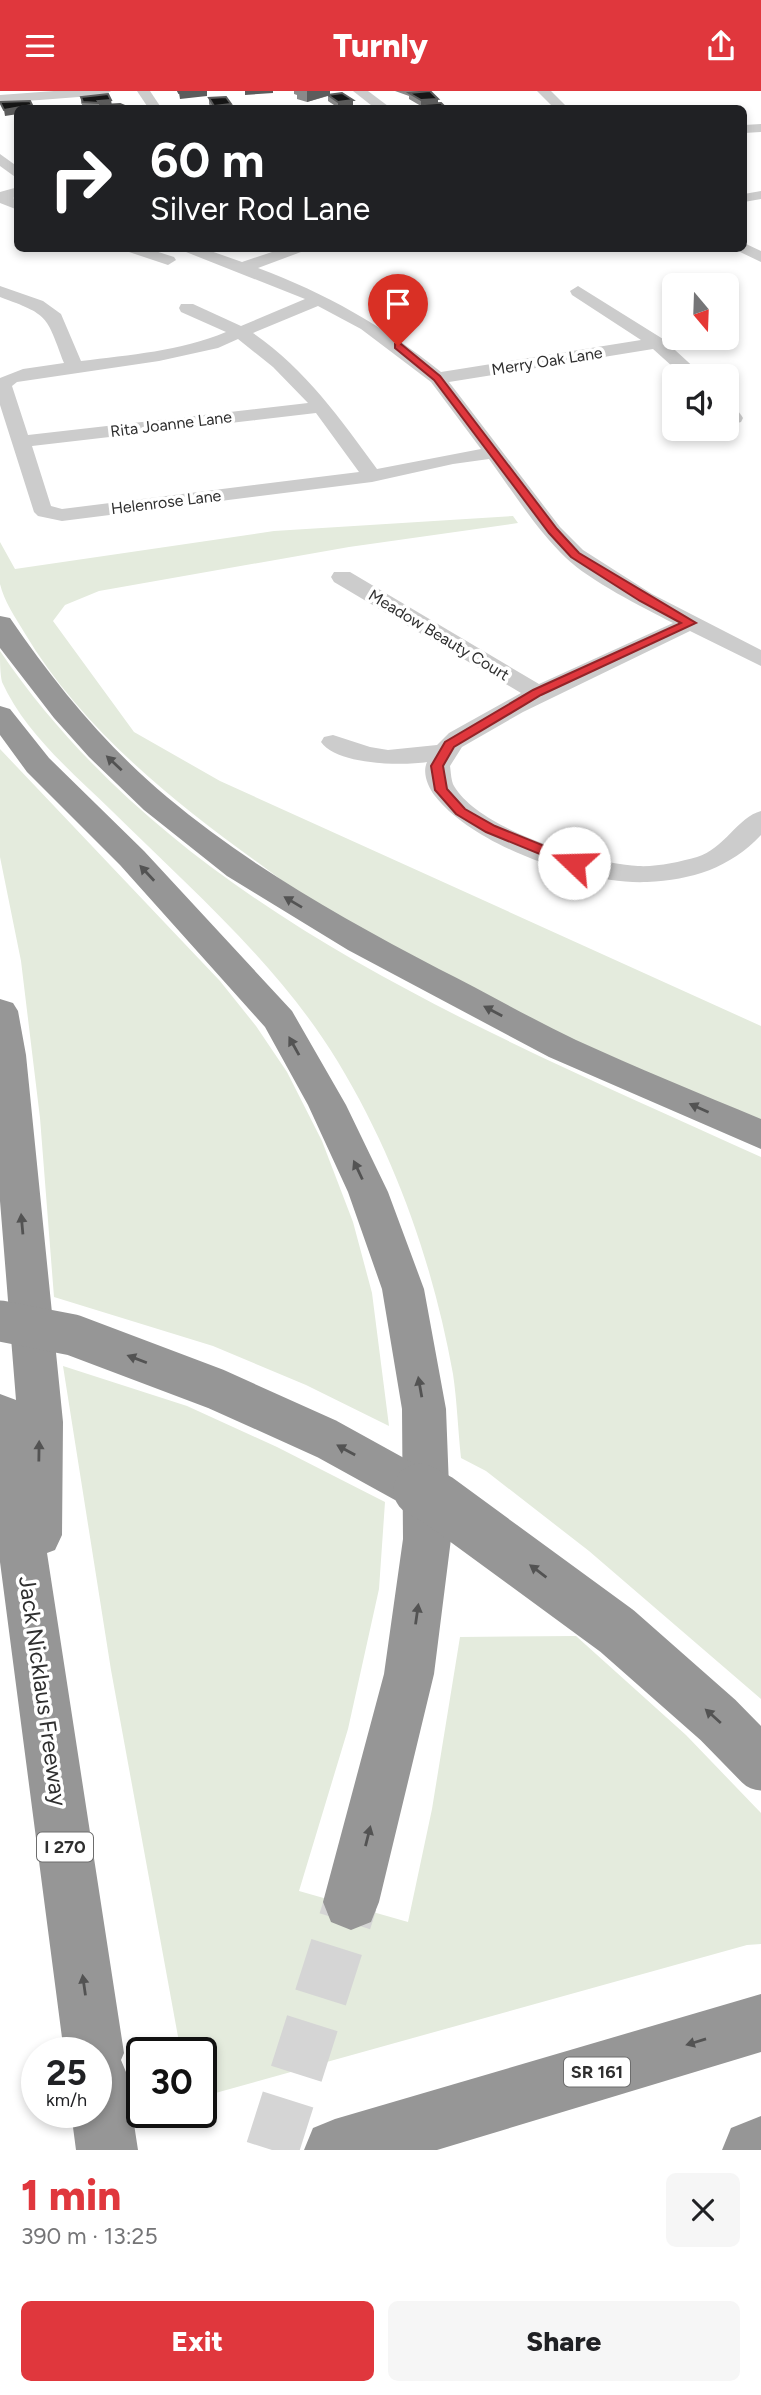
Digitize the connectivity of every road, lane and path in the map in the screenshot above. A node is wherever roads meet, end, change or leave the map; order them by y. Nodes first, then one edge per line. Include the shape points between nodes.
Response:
1 (105, 91) edge
2 (359, 91) edge
3 (543, 91) edge
4 (0, 99) edge
5 (380, 105) edge
6 (559, 105) edge
7 (0, 158) edge
8 (14, 171) edge
9 (14, 192) edge
10 (14, 204) edge
11 (144, 252) edge
12 (201, 252) edge
13 (286, 252) edge
14 (168, 260) dead end
15 (244, 267) junction
16 (578, 291) dead end
17 (0, 292) edge
18 (320, 299) junction
19 (187, 308) dead end
20 (240, 332) junction
21 (657, 343) junction
22 (680, 364) edge
23 (74, 367) junction
24 (437, 378) junction
25 (323, 407) junction
26 (19, 442) junction
27 (494, 453) junction
28 (372, 476) junction
29 (342, 577) dead end
30 (690, 623) junction
31 (0, 624) edge
32 (761, 659) edge
33 (537, 693) junction
34 (0, 715) edge
35 (333, 742) dead end
36 (446, 751) junction
37 (761, 819) edge
38 (0, 1011) edge
39 (761, 1135) edge
40 (0, 1321) edge
41 (0, 1412) edge
42 (37, 1642) junction
43 (761, 1764) edge
44 (351, 1902) tunnel mouth
45 (761, 2023) edge
46 (92, 2037) edge
47 (104, 2128) edge
48 (761, 2147) edge
49 (107, 2150) edge
50 (335, 2150) edge
51 (753, 2150) edge

1 - 4 street
2 - 5 street
3 - 6 street
7 - 8 street
9 - 10 street via 1,197
11 - 14 street
12 - 15 street
13 - 15 street
15 - 18 street
16 - 21 street
17 - 23 street via 37,305 54,318
18 - 20 street
18 - 24 street via 378,332
19 - 20 street
20 - 23 street via 212,344 159,356
20 - 25 street via 291,373
21 - 22 street
21 - 24 street, Merry Oak Lane
23 - 26 street, Helenrose Lane via 6,380 3,385
24 - 27 street
25 - 26 street, Rita Joanne Lane
25 - 28 street
26 - 28 street, Helenrose Lane via 41,508 52,515
27 - 28 street, Helenrose Lane
27 - 30 street via 575,555
29 - 33 street, Meadow Beauty Court
30 - 32 street
30 - 33 street
39 -> 31 highway via 562,1048 360,942 239,869 155,803 100,751 64,712
33 - 36 street
44 -> 34 highway via 409,1675 427,1539 424,1409 403,1289 368,1192 327,1105 279,1020 132,858 38,765
35 - 36 street via 401,760
36 - 37 street via 437,766 441,790 460,811 491,829 574,863 646,874 713,861 742,841
42 -> 38 highway via 40,1422
43 -> 40 highway, bridge via 617,1631 438,1500 327,1439 216,1388 74,1335
41 - 42 highway, Jack Nicklaus Freeway / I 270
46 -> 42 highway, Jack Nicklaus Freeway / I 270
45 -> 50 highway, SR 161
47 - 49 highway
48 - 51 highway

